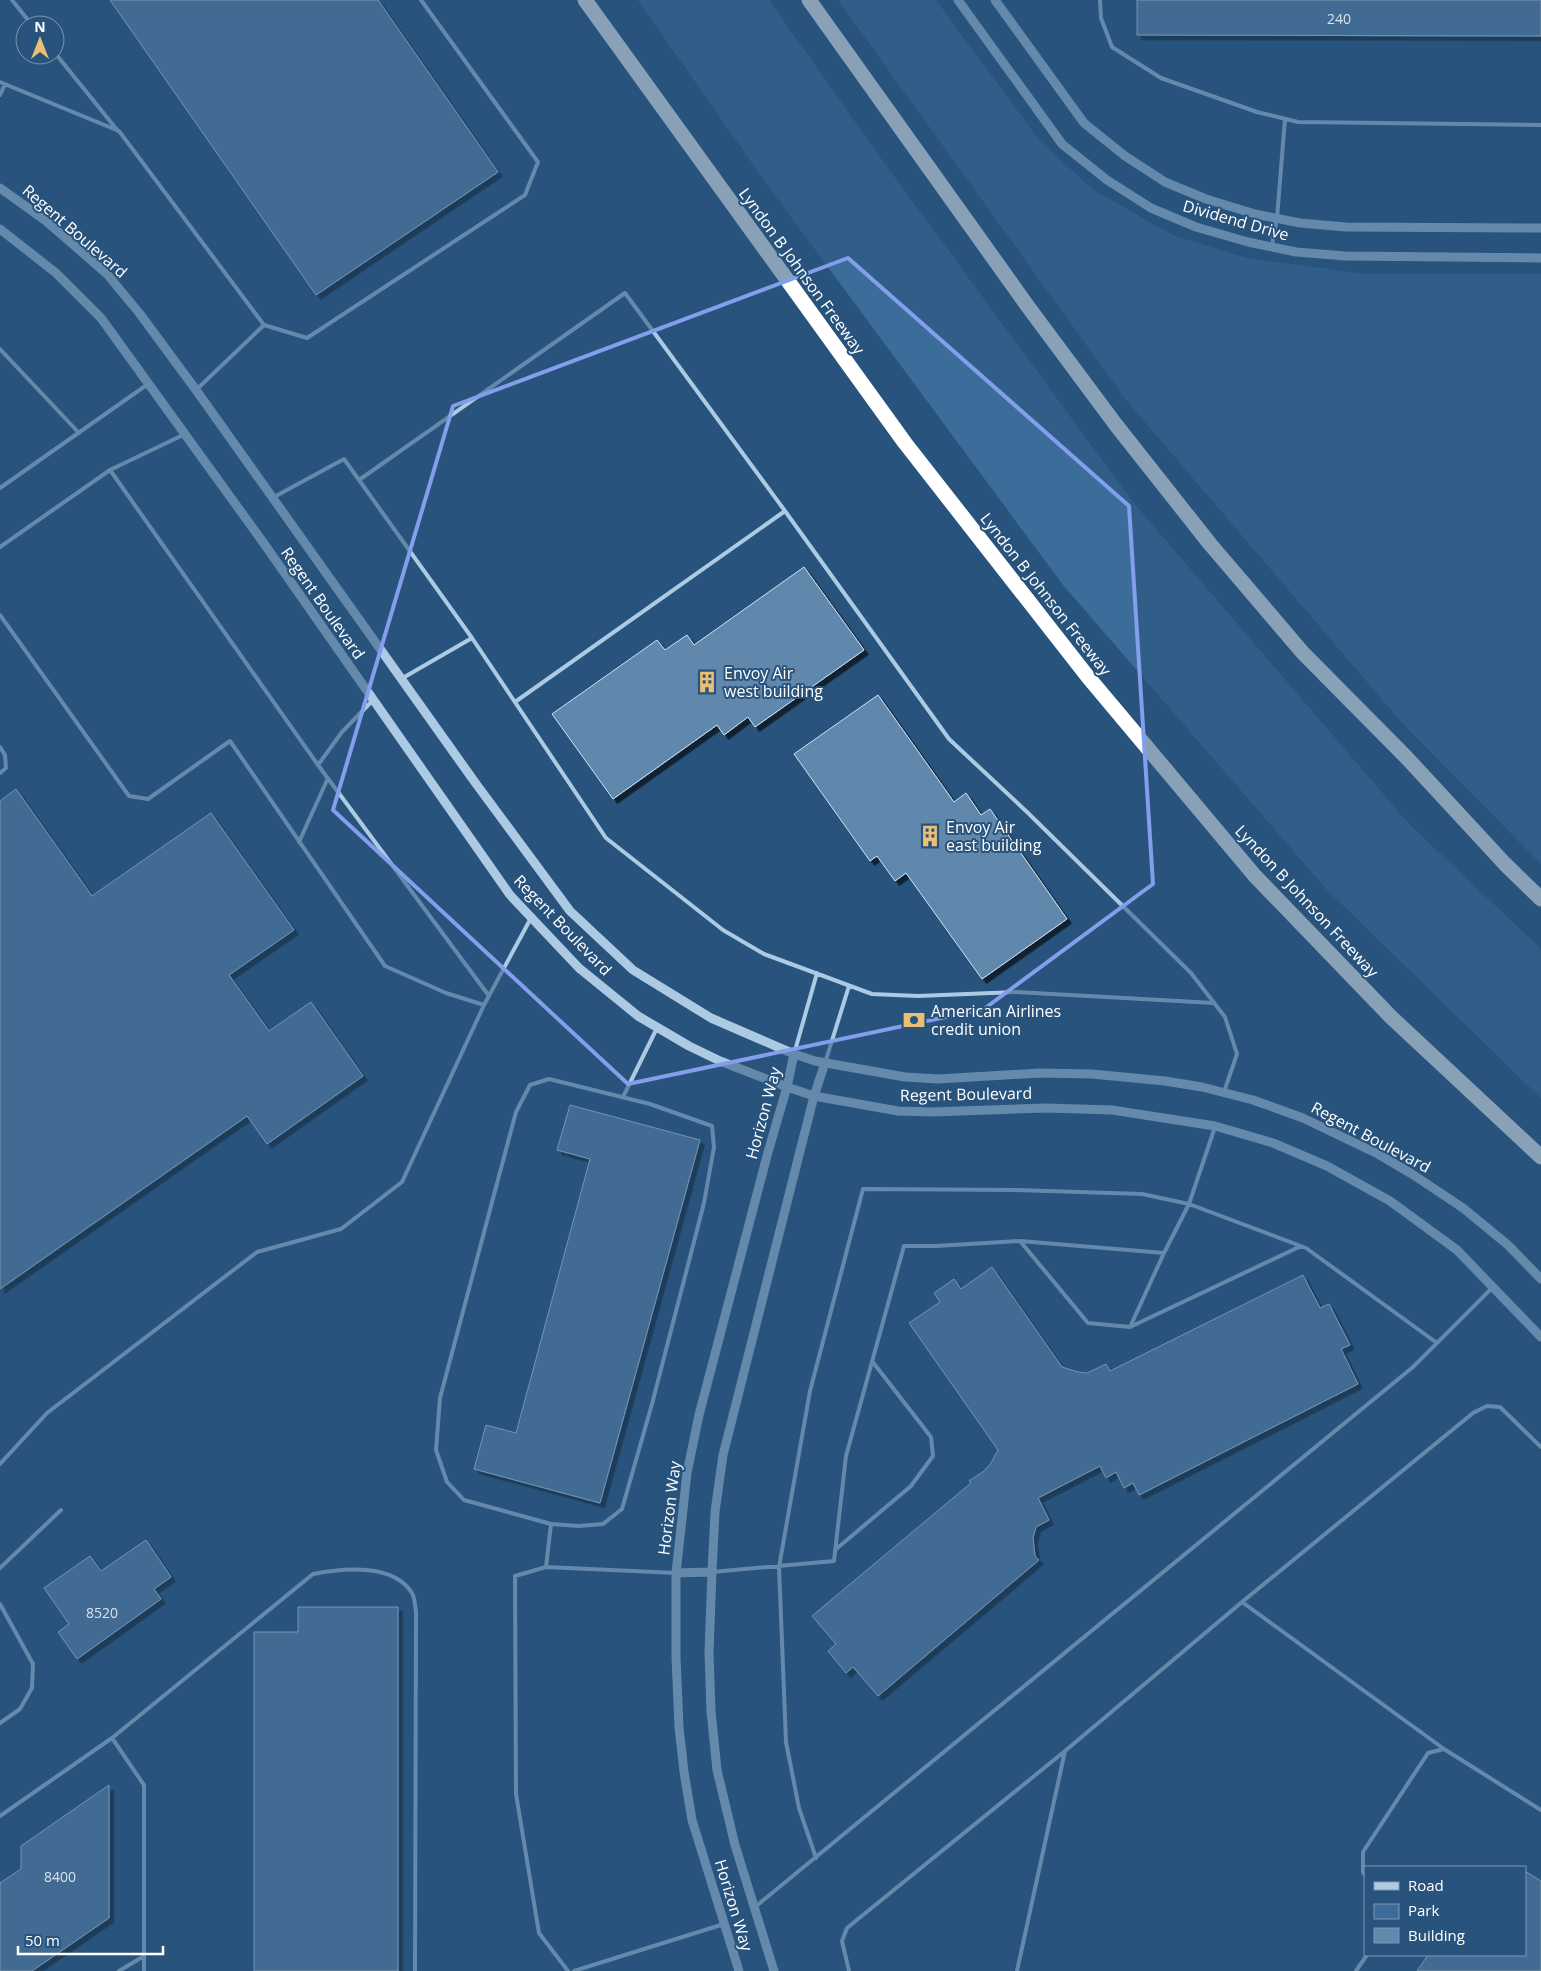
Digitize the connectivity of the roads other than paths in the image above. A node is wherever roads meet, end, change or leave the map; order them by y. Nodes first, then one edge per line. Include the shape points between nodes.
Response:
1 (12, 0) edge
2 (421, 0) edge
3 (585, 0) edge
4 (809, 0) edge
5 (958, 0) edge
6 (995, 0) edge
7 (1100, 0) edge
8 (24, 15) edge
9 (65, 65) edge
10 (0, 82) edge
11 (5, 84) junction
12 (0, 95) edge
13 (1285, 119) junction
14 (1541, 125) edge
15 (119, 131) junction
16 (0, 188) edge
17 (1277, 218) junction
18 (1541, 228) edge
19 (0, 229) edge
20 (1272, 248) junction
21 (1541, 258) edge
22 (264, 325) junction
23 (0, 349) edge
24 (148, 384) junction
25 (196, 390) junction
26 (78, 433) junction
27 (185, 434) junction
28 (110, 470) junction
29 (359, 480) junction
30 (0, 488) edge
31 (272, 498) junction
32 (785, 511) junction
33 (0, 547) edge
34 (0, 615) edge
35 (472, 638) junction
36 (401, 679) junction
37 (373, 700) junction
38 (515, 702) junction
39 (0, 747) edge
40 (318, 765) junction
41 (0, 772) edge
42 (328, 778) junction
43 (299, 842) junction
44 (1541, 899) edge
45 (532, 917) junction
46 (817, 973) junction
47 (849, 986) junction
48 (489, 996) junction
49 (1214, 1003) junction
50 (484, 1004) junction
51 (657, 1028) junction
52 (794, 1054) junction
53 (825, 1063) junction
54 (787, 1087) junction
55 (1224, 1092) junction
56 (814, 1096) junction
57 (623, 1097) junction
58 (1215, 1126) junction
59 (1541, 1157) edge
60 (1189, 1204) junction
61 (1020, 1241) junction
62 (1301, 1246) junction
63 (1164, 1253) junction
64 (1541, 1279) edge
65 (1494, 1287) junction
66 (1130, 1327) junction
67 (1541, 1337) edge
68 (1437, 1343) junction
69 (872, 1361) junction
70 (1541, 1447) edge
71 (0, 1464) edge
72 (61, 1510) dead end
73 (550, 1524) junction
74 (835, 1550) junction
75 (546, 1567) junction
76 (779, 1567) junction
77 (0, 1568) edge
78 (712, 1572) junction
79 (676, 1573) junction
80 (1242, 1602) junction
81 (0, 1604) edge
82 (0, 1723) edge
83 (112, 1738) junction
84 (1444, 1749) junction
85 (1065, 1751) junction
86 (1541, 1810) edge
87 (0, 1816) edge
88 (816, 1858) junction
89 (1364, 1874) edge
90 (754, 1907) junction
91 (724, 1924) junction
92 (144, 1956) junction
93 (1366, 1956) edge
94 (119, 1971) edge
95 (144, 1971) edge
96 (415, 1971) edge
97 (568, 1971) edge
98 (574, 1971) edge
99 (738, 1971) edge
100 (774, 1971) edge
101 (849, 1971) edge
102 (1017, 1971) edge
103 (1356, 1971) edge

1 - 8 lane
2 - 22 lane via 538,162 525,195 307,338
3 - 59 highway, Lyndon B Johnson Freeway via 905,443 1088,677 1255,876 1391,1017
4 - 44 highway via 1029,308 1210,544 1304,653
5 - 20 street, Dividend Drive via 1062,144 1107,180 1151,208 1196,227
6 - 17 street, Dividend Drive via 1084,123 1125,156 1165,182 1206,199
7 - 13 lane via 1101,18 1112,47 1161,78
9 - 15 lane
10 - 11 lane
11 - 12 lane
11 - 15 lane
13 - 14 lane via 1298,122
13 - 17 lane
15 - 22 lane
16 - 25 street, Regent Boulevard via 46,221 107,274
17 - 18 street, Dividend Drive via 1346,227
17 - 20 lane
19 - 24 street, Regent Boulevard via 56,273 101,318
20 - 21 street, Dividend Drive via 1345,256
22 - 25 lane
23 - 26 lane
24 - 26 lane
24 - 27 street, Regent Boulevard
25 - 31 street, Regent Boulevard
26 - 30 lane
27 - 28 lane
27 - 37 street, Regent Boulevard
28 - 33 lane
28 - 40 lane
29 - 31 lane via 344,459
29 - 32 lane via 626,293
29 - 35 lane
31 - 36 street, Regent Boulevard
32 - 38 lane
32 - 49 lane via 949,739 1191,973
34 - 43 lane via 129,796 148,799 230,741
35 - 36 lane
35 - 38 lane
36 - 52 street, Regent Boulevard via 570,910 610,950 633,970 711,1018
37 - 40 lane via 342,732
37 - 45 street, Regent Boulevard via 494,874
38 - 46 lane via 606,838 723,930 764,954
39 - 41 lane via 5,755 6,768
40 - 42 lane
42 - 43 lane
42 - 48 lane
43 - 50 lane via 385,966 446,993
45 - 48 lane
45 - 51 street, Regent Boulevard via 579,968
46 - 47 lane
46 - 52 lane
47 - 49 lane via 872,994 918,996 1016,992
47 - 53 lane
48 - 50 lane
49 - 55 lane via 1225,1017 1237,1054
50 - 71 lane via 402,1182 341,1229 257,1252 47,1413
51 - 54 street, Regent Boulevard via 720,1061
51 - 57 lane
52 - 53 street, Regent Boulevard
52 - 54 street, Horizon Way
53 - 55 street, Regent Boulevard via 913,1078 1092,1074 1165,1081
53 - 56 street, Horizon Way
54 - 56 street, Regent Boulevard
54 - 79 street, Horizon Way via 699,1415 687,1473
55 - 64 street, Regent Boulevard via 1304,1118 1412,1174 1463,1208 1508,1245
56 - 58 street, Regent Boulevard via 898,1111 1112,1110
56 - 78 street, Horizon Way via 724,1455 715,1512
57 - 73 lane via 712,1126 714,1147 704,1203 622,1508 603,1524
57 - 73 lane via 549,1079 530,1085 516,1112 440,1398 436,1450 447,1482 464,1500
58 - 60 lane
58 - 65 street, Regent Boulevard via 1273,1143 1361,1184 1457,1250
60 - 62 lane
60 - 63 lane
60 - 76 lane via 1142,1194 863,1189 810,1391
61 - 63 lane
61 - 66 lane via 1088,1323
61 - 69 lane via 904,1246
62 - 66 lane
62 - 68 lane
63 - 66 lane
65 - 67 street, Regent Boulevard
65 - 68 lane
68 - 88 lane via 1413,1367
69 - 74 lane via 846,1456
69 - 74 lane via 931,1437 933,1456 911,1486
70 - 80 lane via 1500,1406 1487,1406 1473,1413
72 - 77 lane
73 - 75 lane
74 - 76 lane via 834,1561
75 - 79 lane
75 - 97 lane via 515,1576 516,1794 539,1933
76 - 78 lane
76 - 88 lane via 786,1742 800,1808
78 - 79 street
78 - 90 street, Horizon Way via 711,1711 718,1770 735,1845
79 - 91 street, Horizon Way via 676,1657 684,1772 692,1820
80 - 84 lane
80 - 85 lane
81 - 82 lane via 33,1664 32,1688 20,1709
83 - 87 lane
83 - 92 lane via 144,1785
83 - 96 lane via 313,1574 372,1570 390,1574 402,1582 413,1595 416,1612
84 - 86 lane
84 - 89 lane via 1428,1753 1363,1852
85 - 101 lane via 847,1928 842,1941
85 - 102 lane
88 - 90 lane
90 - 100 street, Horizon Way
91 - 98 lane
91 - 99 street, Horizon Way
92 - 94 lane
92 - 95 lane
93 - 103 lane

